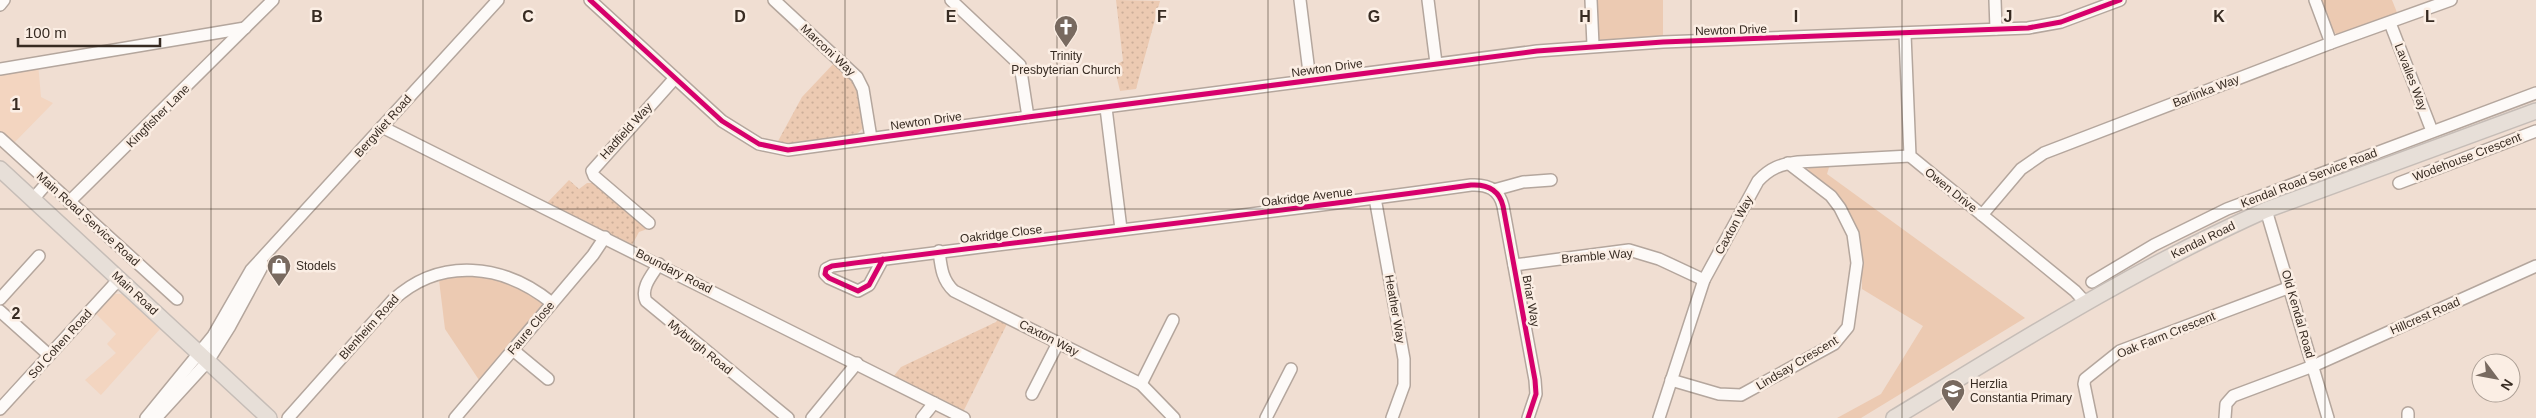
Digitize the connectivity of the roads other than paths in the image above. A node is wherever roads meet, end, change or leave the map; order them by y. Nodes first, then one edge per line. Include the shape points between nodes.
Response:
1 (4, 0) edge
2 (273, 0) edge
3 (498, 0) edge
4 (590, 0) edge
5 (774, 0) edge
6 (951, 0) edge
7 (1300, 0) edge
8 (1428, 0) edge
9 (1592, 0) edge
10 (1995, 0) edge
11 (2120, 0) edge
12 (2315, 0) edge
13 (2451, 0) edge
14 (0, 5) edge
15 (2390, 23) junction
16 (245, 28) junction
17 (1996, 29) junction
18 (1905, 34) junction
19 (2330, 43) junction
20 (1593, 46) junction
21 (1436, 63) junction
22 (0, 69) edge
23 (675, 78) junction
24 (1310, 80) junction
25 (2536, 93) edge
26 (1106, 108) junction
27 (2536, 111) edge
28 (1028, 117) junction
29 (382, 127) junction
30 (2432, 131) junction
31 (2536, 131) edge
32 (0, 138) edge
33 (871, 138) junction
34 (1910, 156) junction
35 (1788, 163) junction
36 (0, 169) edge
37 (1551, 180) dead end
38 (48, 182) junction
39 (2399, 182) dead end
40 (1494, 190) junction
41 (1375, 198) junction
42 (33, 199) junction
43 (70, 202) junction
44 (2266, 210) junction
45 (1982, 215) junction
46 (649, 224) dead end
47 (1121, 229) junction
48 (605, 237) junction
49 (939, 251) junction
50 (39, 256) dead end
51 (883, 259) junction
52 (659, 264) junction
53 (1514, 265) junction
54 (2535, 270) edge
55 (120, 278) junction
56 (1704, 280) junction
57 (2092, 282) dead end
58 (2290, 287) junction
59 (0, 299) edge
60 (177, 299) dead end
61 (2086, 302) junction
62 (552, 303) junction
63 (0, 311) edge
64 (1173, 320) dead end
65 (1058, 343) junction
66 (513, 350) junction
67 (49, 355) junction
68 (204, 357) junction
69 (857, 364) junction
70 (2313, 366) junction
71 (1291, 369) dead end
72 (548, 379) dead end
73 (1672, 380) junction
74 (1141, 384) junction
75 (1032, 394) dead end
76 (934, 403) junction
77 (0, 409) edge
78 (146, 418) edge
79 (156, 418) edge
80 (269, 418) edge
81 (288, 418) edge
82 (455, 418) edge
83 (788, 418) edge
84 (812, 418) edge
85 (922, 418) edge
86 (964, 418) edge
87 (1174, 418) edge
88 (1266, 418) edge
89 (1392, 418) edge
90 (1528, 418) edge
91 (1659, 418) edge
92 (1894, 418) edge
93 (2091, 418) edge
94 (2225, 418) edge
95 (2328, 418) edge

1 - 14 street
2 - 16 street, Kingfisher Lane
3 - 29 street, Bergvliet Road
4 - 23 street, Newton Drive
5 - 33 street, Marconi Way via 857,76 863,88
6 - 28 street via 1020,65
7 - 24 street
8 - 21 street
9 - 20 street
10 - 17 street
11 - 17 street, Newton Drive via 2047,26
12 - 19 street
13 - 15 street, Barlinka Way
15 - 19 street, Barlinka Way
15 - 30 street, Lavalles Way
16 - 22 street
16 - 43 street, Kingfisher Lane
17 - 18 street, Newton Drive
18 - 20 street, Newton Drive
18 - 34 street
19 - 45 street, Barlinka Way via 2044,153 2020,169
20 - 21 street, Newton Drive
21 - 24 street, Newton Drive
23 - 33 street, Newton Drive via 728,125 758,144 788,150
23 - 46 street, Hadfield Way via 592,172
24 - 26 street, Newton Drive
25 - 30 street, Kendal Road Service Road
26 - 28 street, Newton Drive
26 - 47 street
27 - 44 main road, Kendal Road
28 - 33 street, Newton Drive
29 - 48 street, Boundary Road
29 - 68 street, Bergvliet Road via 269,254 230,326
30 - 57 street, Kendal Road Service Road via 2227,208 2154,245
31 - 39 street, Wodehouse Crescent
32 - 38 street, Main Road Service Road
34 - 35 street, Caxton Way
34 - 45 street, Owen Drive
35 - 56 street, Caxton Way via 1773,168 1758,181
35 - 73 street, Lindsay Crescent via 1831,196 1853,234 1857,263 1848,327 1834,344 1741,395 1719,394
36 - 42 main road, Main Road
37 - 40 street via 1523,182
38 - 42 street
38 - 43 street, Main Road Service Road
40 - 41 street, Oakridge Avenue via 1483,185 1471,185
40 - 53 street, Briar Way via 1502,201
41 - 47 street, Oakridge Avenue
41 - 89 street, Heather Way via 1404,359 1404,385
42 - 55 main road, Main Road
43 - 60 street, Main Road Service Road
44 - 58 street, Old Kendal Road
44 - 61 main road, Kendal Road via 2195,243
45 - 61 street, Owen Drive
47 - 49 street, Oakridge Close
48 - 52 street, Boundary Road
48 - 62 street, Faure Close
49 - 51 street, Oakridge Close
49 - 65 street, Caxton Way via 942,275 954,290
50 - 59 street
51 - 51 street, Oakridge Close via 832,266 826,269 825,274 855,291 862,290 869,285
52 - 69 street, Boundary Road
52 - 83 street, Myburgh Road via 645,287 646,301
53 - 56 street, Bramble Way via 1629,250 1659,258
53 - 90 street, Briar Way via 1536,380 1536,394
54 - 70 street, Hillcrest Road
55 - 67 street, Sol Cohen Road
55 - 68 main road, Main Road
56 - 73 street, Caxton Way
58 - 70 street, Old Kendal Road
58 - 93 street, Oak Farm Crescent via 2120,352 2085,379
61 - 92 main road, Kendal Road
62 - 66 street, Faure Close
62 - 81 street, Blenheim Road via 526,284 492,273 453,271 413,283 393,300
63 - 67 street
64 - 74 street
65 - 74 street, Caxton Way
65 - 75 street
66 - 72 street
66 - 82 street, Faure Close
67 - 77 street, Sol Cohen Road
68 - 78 street
68 - 79 street
68 - 80 main road, Main Road
69 - 76 street, Boundary Road
69 - 84 street
70 - 94 street, Hillcrest Road via 2233,396 2226,404
70 - 95 street, Old Kendal Road
71 - 88 street
73 - 91 street, Caxton Way
74 - 87 street, Caxton Way
76 - 85 street
76 - 86 street, Boundary Road

